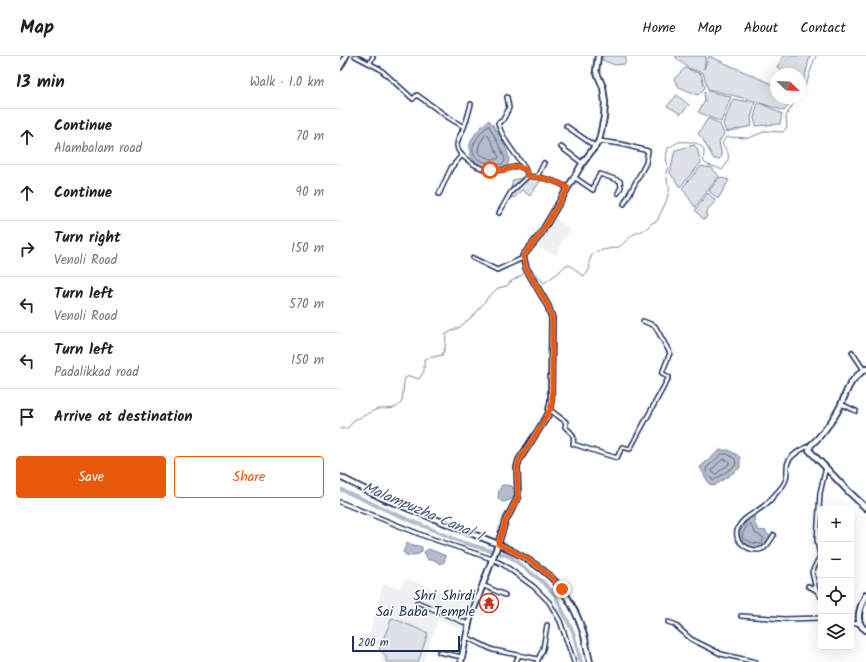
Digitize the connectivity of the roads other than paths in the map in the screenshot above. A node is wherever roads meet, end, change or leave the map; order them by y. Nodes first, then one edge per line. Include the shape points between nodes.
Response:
1 (346, 56) edge
2 (355, 56) edge
3 (373, 56) edge
4 (598, 56) edge
5 (370, 63) junction
6 (340, 67) edge
7 (507, 97) dead end
8 (472, 104) dead end
9 (566, 126) dead end
10 (464, 127) junction
11 (599, 141) junction
12 (596, 147) junction
13 (561, 148) dead end
14 (462, 155) junction
15 (520, 162) junction
16 (544, 163) dead end
17 (582, 163) junction
18 (517, 166) junction
19 (525, 169) junction
20 (528, 176) junction
21 (537, 177) junction
22 (574, 177) junction
23 (568, 188) junction
24 (618, 193) dead end
25 (439, 194) dead end
26 (624, 204) dead end
27 (499, 213) dead end
28 (473, 258) dead end
29 (523, 258) junction
30 (643, 321) dead end
31 (852, 352) dead end
32 (865, 369) edge
33 (841, 403) junction
34 (550, 410) junction
35 (856, 411) dead end
36 (810, 445) junction
37 (826, 467) junction
38 (340, 477) edge
39 (340, 502) edge
40 (866, 508) edge
41 (774, 535) dead end
42 (498, 545) junction
43 (492, 559) junction
44 (482, 585) junction
45 (808, 586) dead end
46 (816, 590) junction
47 (818, 592) edge
48 (505, 595) dead end
49 (866, 595) edge
50 (417, 602) dead end
51 (741, 616) dead end
52 (818, 618) edge
53 (668, 622) dead end
54 (860, 623) junction
55 (468, 624) junction
56 (854, 624) edge
57 (547, 625) dead end
58 (866, 630) edge
59 (466, 637) junction
60 (439, 652) dead end
61 (519, 655) junction
62 (462, 660) edge
63 (538, 661) edge
64 (516, 662) edge
65 (574, 662) edge
66 (590, 662) edge
67 (756, 662) edge

1 - 6 street
2 - 5 street
3 - 5 street
4 - 11 street via 596,71 603,87 605,102
5 - 10 street via 413,99 417,95
7 - 15 street via 509,108 503,120 498,123
8 - 10 street
9 - 12 street
10 - 14 street via 458,145
11 - 12 street
11 - 26 street via 648,151 646,163
12 - 17 street
13 - 17 street
14 - 18 street via 480,169 505,170
14 - 25 street via 451,168
15 - 18 street
15 - 19 street
16 - 21 street
17 - 22 street
18 - 19 street
19 - 20 street
20 - 21 street
20 - 27 street via 511,192
21 - 23 street via 557,181
22 - 23 street
22 - 24 street via 593,190 600,174 620,181
23 - 29 street
28 - 29 street via 497,270
29 - 34 street via 552,318
30 - 34 street via 655,326 670,353 662,372 669,377 630,448 622,447 617,458 573,444 575,437 565,427 566,422
31 - 32 street
32 - 33 street via 850,382
33 - 35 street
33 - 36 street via 836,414
34 - 42 street via 519,460 518,497 505,522
36 - 37 street via 809,450
36 - 41 street via 789,461 784,484 766,505 742,522 736,532 737,539 746,546 762,550
37 - 40 street
37 - 46 street via 820,493 817,540 820,556 812,572
38 - 42 street via 382,498
39 - 43 street via 427,537
42 - 43 street
42 - 66 street via 537,565 562,589 582,629
43 - 44 street
43 - 65 street via 534,588 549,602 560,621
44 - 48 street
44 - 55 street
45 - 46 street
46 - 47 street
49 - 54 street via 860,606
50 - 55 street
51 - 52 street
53 - 67 street via 691,639 721,654
54 - 56 street
54 - 58 street
55 - 59 street
57 - 63 street via 543,650
59 - 61 street via 493,650
59 - 62 street
60 - 62 street
61 - 63 street
61 - 64 street

